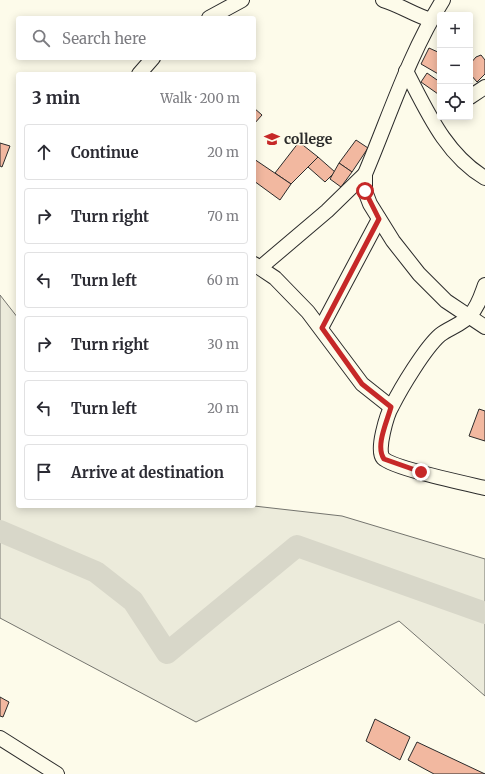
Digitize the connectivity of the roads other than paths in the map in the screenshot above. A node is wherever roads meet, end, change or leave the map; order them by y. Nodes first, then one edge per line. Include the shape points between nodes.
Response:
1 (242, 0) edge
2 (383, 0) edge
3 (444, 0) edge
4 (213, 16) edge
5 (431, 20) junction
6 (151, 60) edge
7 (406, 71) junction
8 (141, 72) edge
9 (485, 87) edge
10 (473, 95) edge
11 (365, 174) junction
12 (485, 178) edge
13 (379, 219) junction
14 (258, 266) edge
15 (485, 286) edge
16 (470, 316) junction
17 (485, 327) edge
18 (322, 328) junction
19 (391, 407) junction
20 (485, 488) edge
21 (0, 738) edge
22 (57, 774) edge

1 - 4 street
2 - 5 street via 394,3 415,16
3 - 5 street
5 - 7 street
6 - 8 street
7 - 11 street
7 - 12 street via 442,138 457,156
9 - 10 street
11 - 13 street via 365,191
11 - 14 street via 327,211
13 - 16 street via 419,274 446,301
13 - 18 street
14 - 18 street via 275,278
15 - 16 street
16 - 17 street
16 - 19 street via 449,328 431,345
18 - 19 street via 362,384
19 - 20 street via 381,444 380,455 384,459 434,476
21 - 22 street

